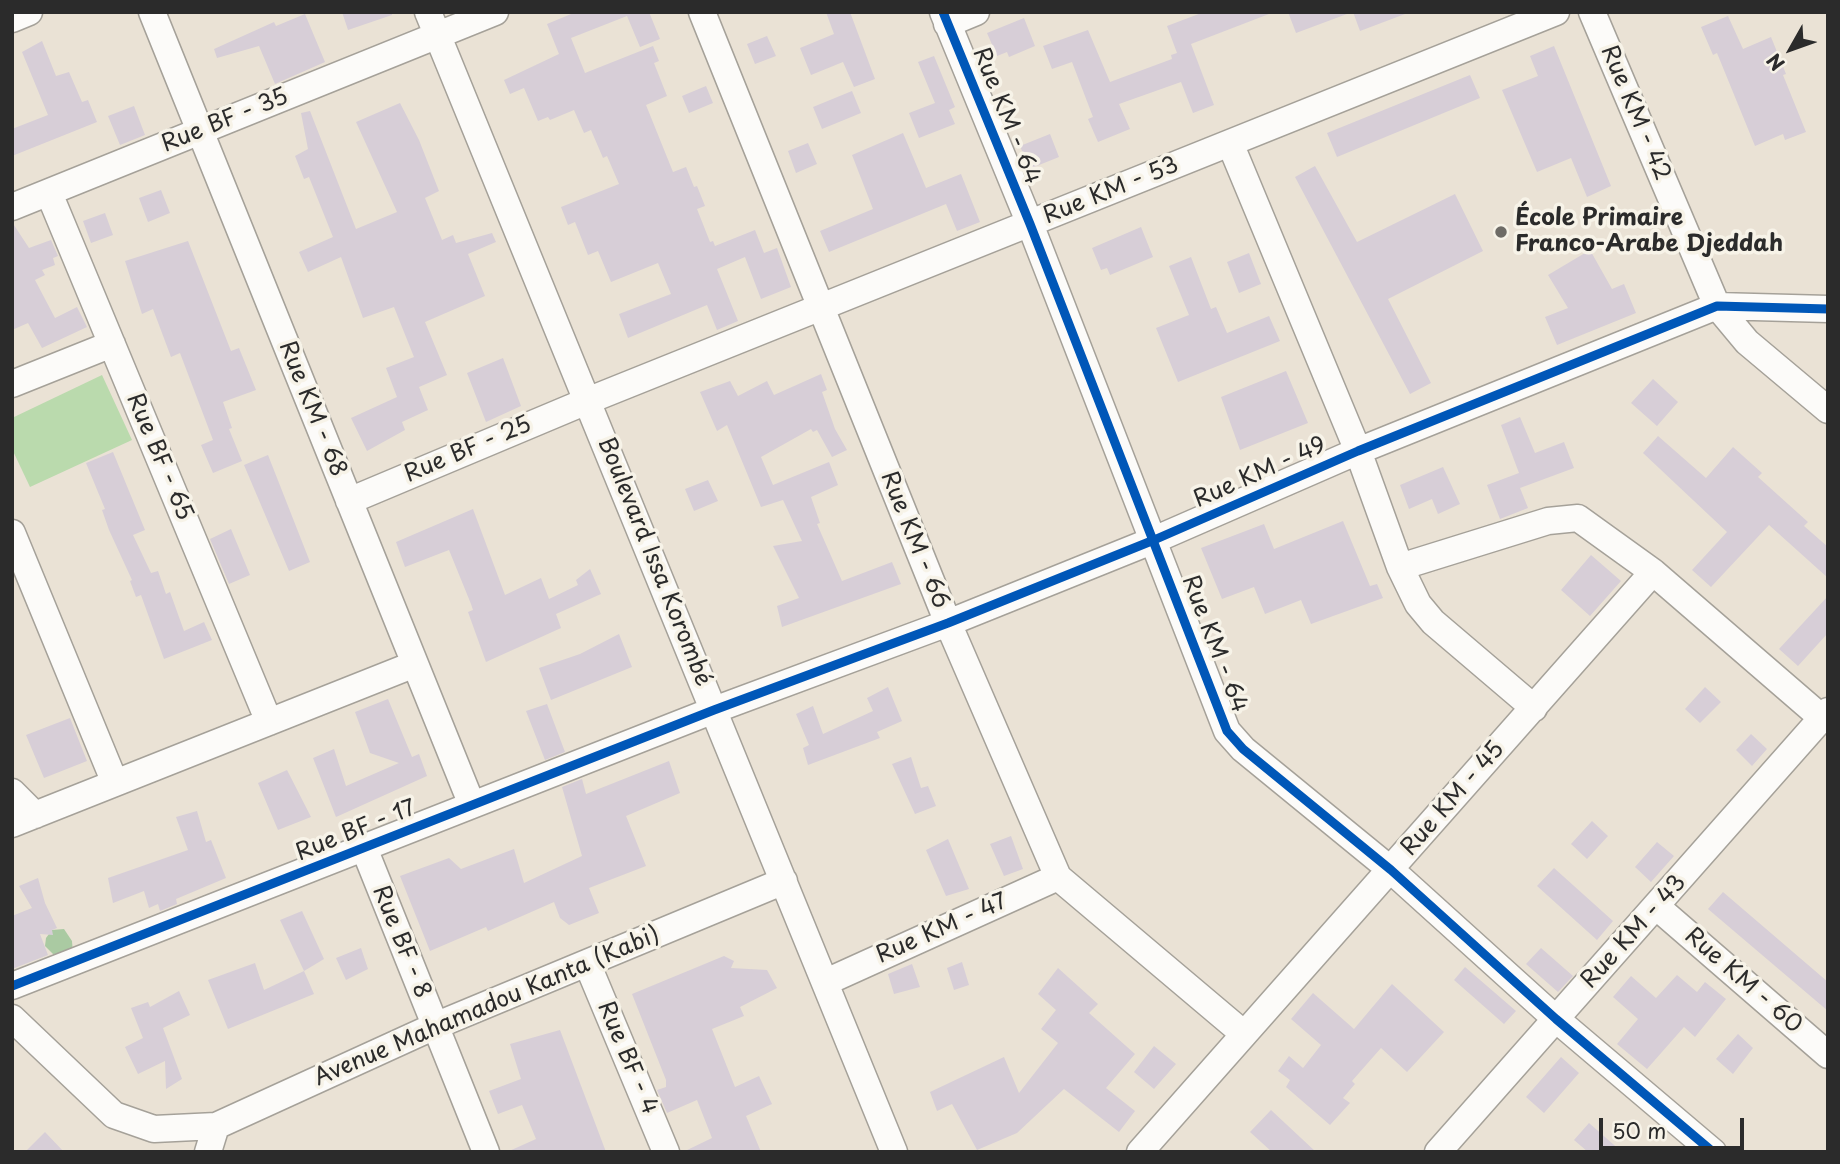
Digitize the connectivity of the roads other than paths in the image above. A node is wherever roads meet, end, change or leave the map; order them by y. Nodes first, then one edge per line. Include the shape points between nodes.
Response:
1 (29, 12) edge
2 (152, 12) edge
3 (495, 12) edge
4 (702, 12) edge
5 (976, 12) edge
6 (1556, 12) edge
7 (1592, 12) edge
8 (945, 18) edge
9 (12, 19) edge
10 (433, 24) edge
11 (200, 131) junction
12 (1230, 143) junction
13 (49, 192) junction
14 (12, 207) edge
15 (1030, 224) junction
16 (1717, 306) junction
17 (1828, 309) edge
18 (820, 310) junction
19 (112, 344) junction
20 (12, 384) edge
21 (587, 401) junction
22 (1828, 410) edge
23 (1358, 451) junction
24 (349, 501) junction
25 (12, 533) edge
26 (1154, 540) junction
27 (1401, 567) junction
28 (1653, 572) junction
29 (948, 623) junction
30 (415, 664) junction
31 (1534, 708) junction
32 (714, 710) junction
33 (1825, 714) edge
34 (268, 722) junction
35 (115, 783) junction
36 (12, 792) edge
37 (472, 806) junction
38 (24, 819) edge
39 (364, 848) junction
40 (1391, 870) junction
41 (1058, 877) junction
42 (784, 881) junction
43 (1657, 906) junction
44 (587, 963) junction
45 (826, 982) junction
46 (12, 986) edge
47 (12, 1018) edge
48 (1556, 1019) junction
49 (435, 1026) junction
50 (1244, 1034) junction
51 (1828, 1055) edge
52 (216, 1126) junction
53 (208, 1152) edge
54 (486, 1152) edge
55 (666, 1152) edge
56 (894, 1152) edge
57 (1140, 1152) edge
58 (1438, 1152) edge
59 (1713, 1152) edge

1 - 9 street
2 - 11 street, Rue KM - 68
3 - 10 street, Rue BF - 35
4 - 18 street, Rue KM - 66
5 - 8 street
6 - 12 street, Rue KM - 53
7 - 16 street, Rue KM - 42
8 - 15 street, Rue KM - 64
10 - 11 street, Rue BF - 35
10 - 21 street, Boulevard Issa Korombé
11 - 13 street, Rue BF - 35
11 - 24 street, Rue KM - 68
12 - 15 street, Rue KM - 53
12 - 23 street
13 - 14 street, Rue BF - 35
13 - 19 street, Rue BF - 65
15 - 18 street, Rue KM - 53
15 - 26 street, Rue KM - 64
16 - 17 street, Rue KM - 49
16 - 22 street, Rue KM - 42 via 1746,342
16 - 23 street, Rue KM - 49
18 - 21 street, Rue KM - 53
18 - 29 street, Rue KM - 66
19 - 20 street
19 - 34 street, Rue BF - 65
21 - 24 street, Rue BF - 25
21 - 32 street, Boulevard Issa Korombé
23 - 26 street, Rue KM - 49
23 - 27 street
24 - 30 street, Rue KM - 68
25 - 35 street
26 - 29 street, Rue KM - 49
26 - 40 street, Rue KM - 64 via 1227,731
27 - 28 street via 1548,521 1578,518
27 - 31 street via 1418,604 1433,622
28 - 31 street, Rue KM - 45
28 - 33 street
29 - 32 street, Rue KM - 49
29 - 41 street, Rue KM - 66
30 - 34 street
30 - 37 street, Rue KM - 68
31 - 40 street, Rue KM - 45
32 - 37 street, Rue BF - 17
32 - 42 street, Boulevard Issa Korombé
33 - 43 street, Rue KM - 43
34 - 35 street
35 - 38 street
36 - 38 street
37 - 39 street, Rue BF - 17
39 - 46 street, Rue BF - 17
39 - 49 street, Rue BF - 8
40 - 48 street, Rue KM - 64
40 - 50 street, Rue KM - 45
41 - 45 street, Rue KM - 47
41 - 50 street, Rue KM - 66
42 - 44 street, Avenue Mahamadou Kanta (Kabi)
42 - 45 street, Boulevard Issa Korombé
43 - 48 street, Rue KM - 43
43 - 51 street, Rue KM - 60
44 - 49 street, Avenue Mahamadou Kanta (Kabi)
44 - 55 street, Rue BF - 4
45 - 56 street, Boulevard Issa Korombé
47 - 52 street via 114,1115 155,1129
48 - 58 street, Rue KM - 43
48 - 59 street, Rue KM - 64
49 - 52 street, Avenue Mahamadou Kanta (Kabi)
49 - 54 street, Rue BF - 8
50 - 57 street, Rue KM - 45
52 - 53 street

